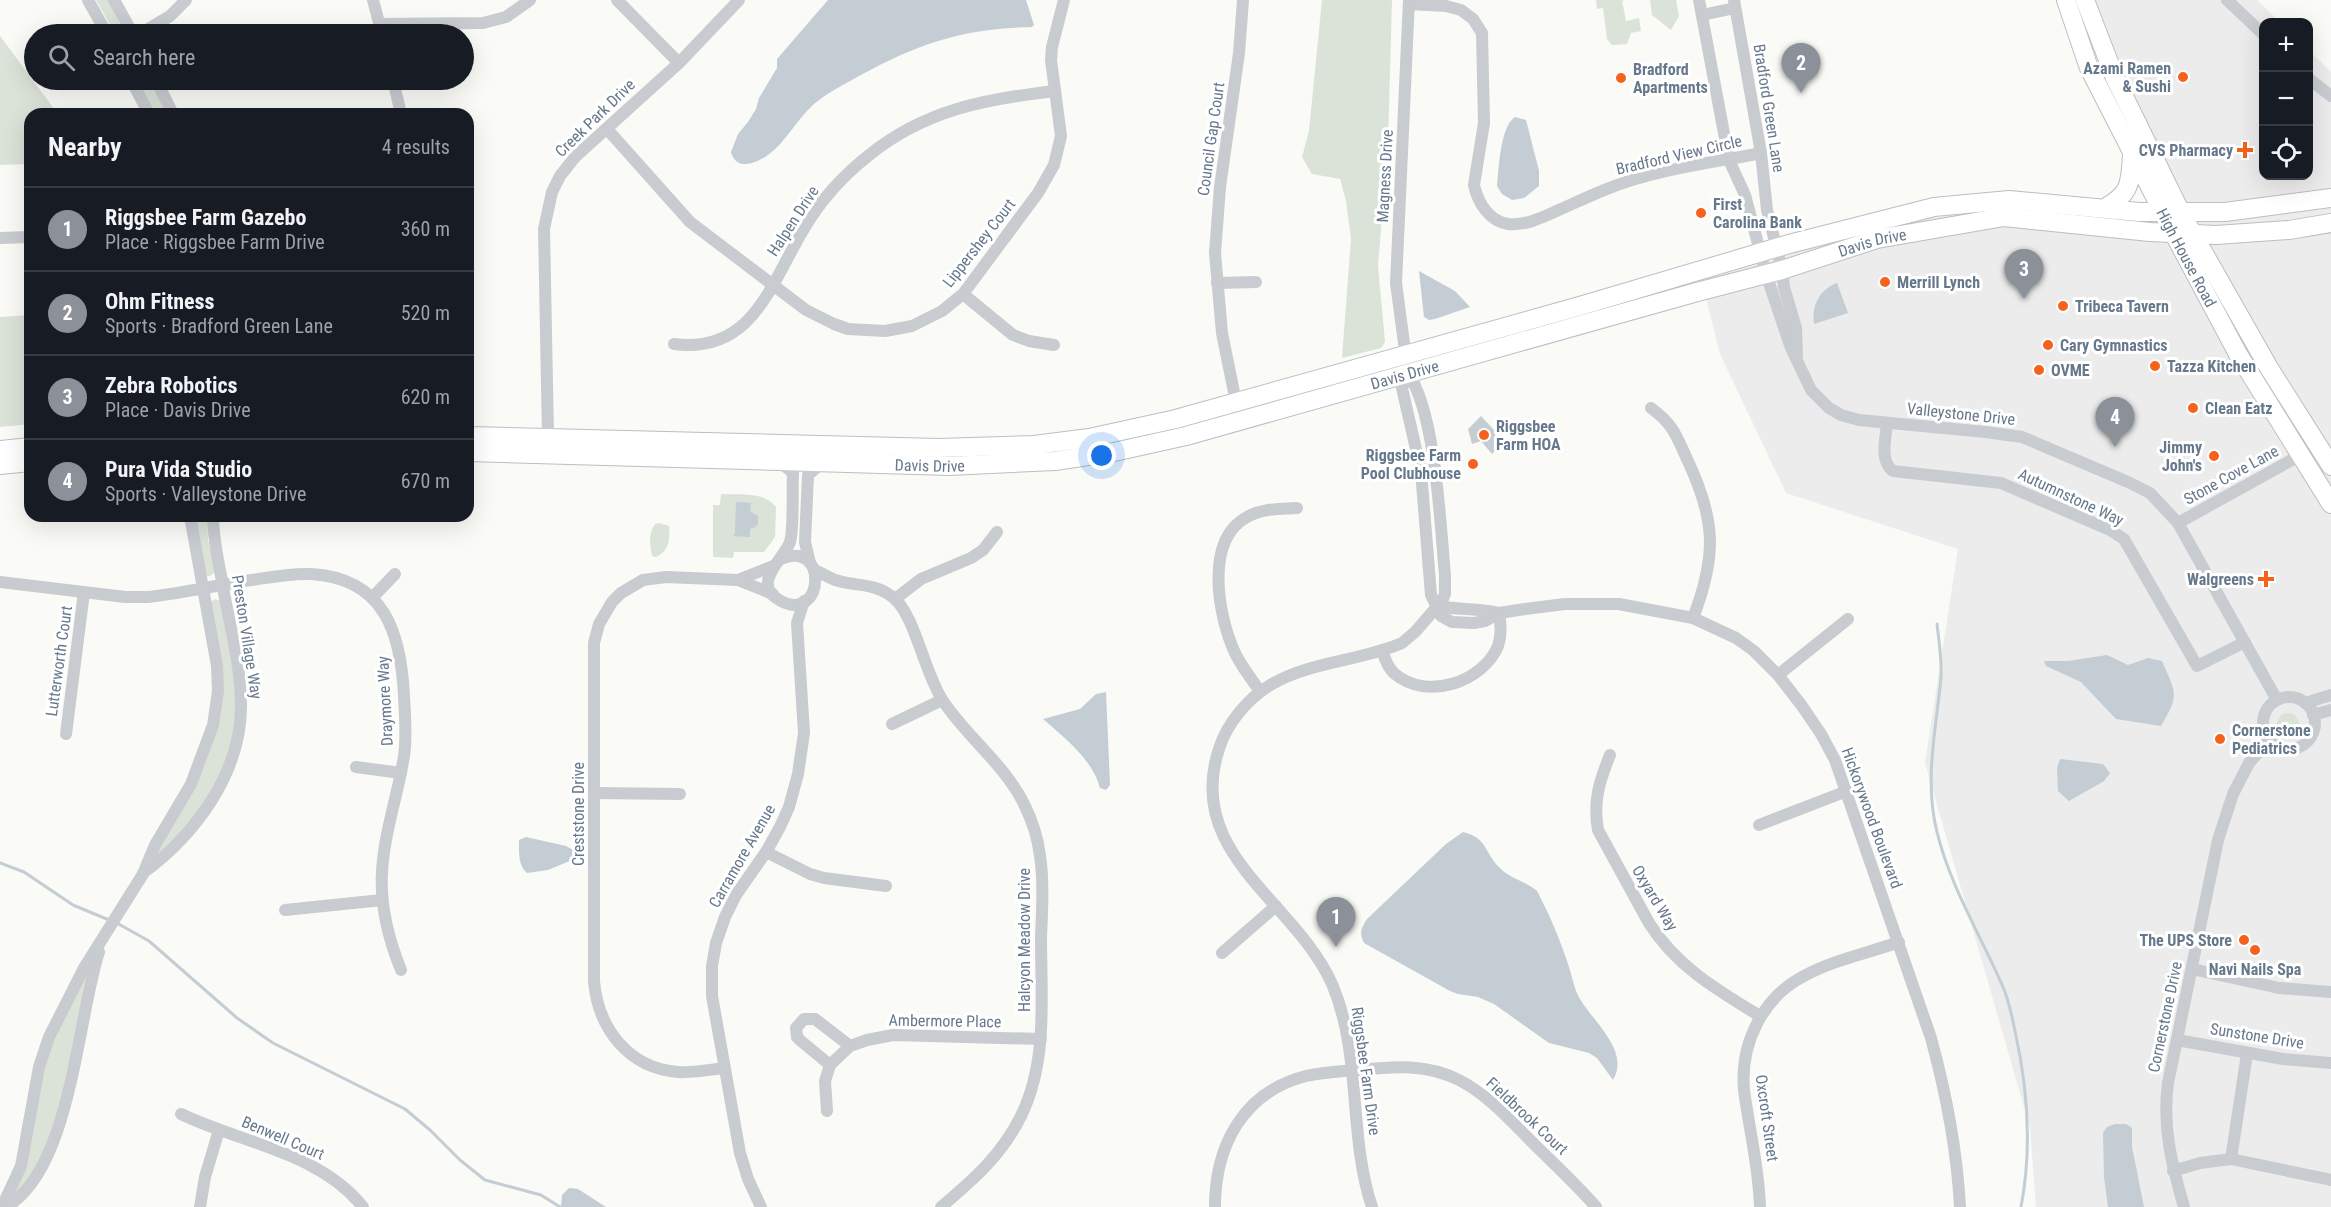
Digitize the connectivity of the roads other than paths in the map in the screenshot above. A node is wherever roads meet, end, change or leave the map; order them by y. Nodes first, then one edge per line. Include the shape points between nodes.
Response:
1 (88, 0) edge
2 (114, 0) edge
3 (186, 0) edge
4 (373, 0) edge
5 (530, 0) edge
6 (617, 0) edge
7 (739, 0) edge
8 (1064, 0) edge
9 (1243, 0) edge
10 (1700, 0) edge
11 (2066, 0) edge
12 (2085, 0) edge
13 (2227, 0) edge
14 (1409, 2) edge
15 (1734, 4) edge
16 (1702, 15) junction
17 (101, 24) edge
18 (127, 24) edge
19 (157, 24) edge
20 (380, 24) edge
21 (466, 24) edge
22 (2259, 30) edge
23 (679, 63) junction
24 (2313, 82) edge
25 (136, 90) edge
26 (161, 90) edge
27 (395, 90) edge
28 (1054, 91) junction
29 (2331, 96) edge
30 (146, 108) edge
31 (170, 108) edge
32 (400, 108) edge
33 (607, 129) junction
34 (1761, 153) junction
35 (2132, 153) junction
36 (1729, 160) junction
37 (2331, 198) edge
38 (2106, 208) junction
39 (2162, 212) junction
40 (2181, 213) junction
41 (2331, 223) edge
42 (2174, 234) junction
43 (2193, 235) junction
44 (24, 237) edge
45 (0, 238) edge
46 (1769, 251) junction
47 (1774, 272) junction
48 (1256, 282) dead end
49 (1216, 283) junction
50 (774, 285) junction
51 (963, 294) junction
52 (674, 344) dead end
53 (1054, 345) dead end
54 (1405, 354) junction
55 (1408, 373) junction
56 (1236, 402) junction
57 (1651, 408) dead end
58 (1887, 423) junction
59 (474, 436) edge
60 (548, 437) junction
61 (24, 448) edge
62 (0, 450) edge
63 (474, 452) edge
64 (2299, 456) junction
65 (780, 462) junction
66 (24, 463) edge
67 (822, 463) junction
68 (0, 465) edge
69 (2331, 466) edge
70 (2331, 476) edge
71 (2331, 504) edge
72 (1297, 508) dead end
73 (191, 522) edge
74 (213, 522) edge
75 (2178, 523) junction
76 (997, 532) dead end
77 (776, 563) junction
78 (812, 566) junction
79 (395, 574) dead end
80 (738, 580) junction
81 (836, 580) junction
82 (0, 582) edge
83 (223, 585) junction
84 (203, 589) junction
85 (84, 592) junction
86 (814, 592) junction
87 (773, 594) junction
88 (372, 598) junction
89 (895, 600) junction
90 (804, 601) junction
91 (783, 602) junction
92 (1437, 606) junction
93 (1499, 614) junction
94 (1693, 618) junction
95 (1848, 619) dead end
96 (797, 623) junction
97 (2245, 642) junction
98 (1382, 650) junction
99 (1778, 675) junction
100 (1260, 692) junction
101 (2331, 695) edge
102 (942, 700) junction
103 (2277, 700) junction
104 (2305, 704) junction
105 (2331, 710) edge
106 (2313, 715) junction
107 (892, 724) dead end
108 (66, 734) dead end
109 (2270, 740) junction
110 (1610, 756) dead end
111 (356, 767) dead end
112 (400, 773) junction
113 (1847, 791) junction
114 (595, 793) junction
115 (680, 794) dead end
116 (1759, 825) dead end
117 (766, 852) junction
118 (142, 874) junction
119 (886, 886) dead end
120 (382, 900) junction
121 (1276, 906) junction
122 (285, 910) dead end
123 (106, 931) junction
124 (1899, 942) junction
125 (1222, 953) dead end
126 (2192, 969) junction
127 (401, 970) dead end
128 (2331, 992) edge
129 (1760, 1016) junction
130 (1041, 1039) junction
131 (2177, 1040) junction
132 (850, 1047) junction
133 (2247, 1054) junction
134 (2331, 1063) edge
135 (830, 1065) junction
136 (724, 1068) junction
137 (1351, 1071) junction
138 (827, 1111) dead end
139 (182, 1114) dead end
140 (219, 1130) junction
141 (2231, 1159) junction
142 (2174, 1171) junction
143 (2331, 1180) edge
144 (4, 1207) edge
145 (200, 1207) edge
146 (363, 1207) edge
147 (761, 1207) edge
148 (941, 1207) edge
149 (1215, 1207) edge
150 (1372, 1207) edge
151 (1596, 1207) edge
152 (1760, 1207) edge
153 (1960, 1207) edge
154 (2184, 1207) edge

1 - 17 street
2 - 18 street
3 - 19 street
4 - 20 street
5 - 21 street via 506,16
6 - 23 street
7 - 23 street, Creek Park Drive
8 - 28 street, Lippershey Court via 1052,47
9 - 49 street, Council Gap Court via 1217,214
10 - 16 street
11 - 35 main road, High House Road via 2089,68
12 - 40 main road, High House Road via 2115,78
13 - 22 street
14 - 36 street, Bradford View Circle via 1461,10 1482,33 1484,123 1474,185 1488,214 1500,221 1528,222 1629,181
14 - 54 street, Magness Drive via 1396,283
15 - 16 street, Bradford Green Lane
15 - 34 street, Bradford Green Lane
16 - 36 street
23 - 33 street, Creek Park Drive
24 - 29 street
25 - 30 street
26 - 31 street
27 - 32 street
28 - 50 street, Halpen Drive via 961,107 929,118 886,142 853,168 816,210
28 - 51 street, Lippershey Court via 1061,136 1054,165 1038,193
33 - 50 street, Lippershey Court via 680,212
33 - 60 street, Creek Park Drive via 560,176 544,220
34 - 36 street, Bradford View Circle
34 - 46 street, Bradford Green Lane
35 - 38 main road via 2126,193
35 - 39 main road, High House Road
36 - 46 street
37 - 40 main road, Davis Drive via 2225,213
38 - 39 main road, Davis Drive
38 - 46 main road, Davis Drive via 2009,200 1946,206
39 - 40 main road, Davis Drive
39 - 42 main road, High House Road
40 - 43 main road, High House Road
41 - 43 main road, Davis Drive via 2242,235
42 - 43 main road, Davis Drive
42 - 47 main road, Davis Drive via 2004,217 1877,239
42 - 64 main road, High House Road via 2238,354
43 - 69 main road, High House Road
44 - 45 street
46 - 47 street, Valleystone Drive
46 - 54 main road, Davis Drive
47 - 55 main road, Davis Drive
47 - 58 street, Valleystone Drive via 1791,348 1805,381 1829,408 1841,415
48 - 49 street
49 - 56 street, Council Gap Court via 1226,362
50 - 51 street, Lippershey Court via 820,318 848,329 868,331 898,329 927,320
50 - 52 street, Halpen Drive via 750,319 723,338 705,345
51 - 53 street via 1013,335
54 - 55 street, Riggsbee Farm Drive
54 - 56 main road, Davis Drive
55 - 67 main road, Davis Drive via 1186,436 1056,461 949,466
55 - 92 street, Riggsbee Farm Drive via 1416,384 1425,418 1437,489 1445,594
56 - 60 main road, Davis Drive via 1089,438 976,448
57 - 94 street via 1674,430 1708,511 1708,569
58 - 75 street, Valleystone Drive via 2022,437 2138,486 2159,501
58 - 97 street, Autumnstone Way via 1884,458 1893,471 2001,483 2110,530 2124,540 2197,666
59 - 60 main road, Davis Drive
61 - 62 main road
63 - 65 main road, Davis Drive
64 - 70 main road via 2307,456
64 - 71 main road, High House Road
64 - 75 street, Stone Cove Lane
65 - 67 main road, Davis Drive
65 - 77 street via 793,473 790,542
66 - 68 main road
67 - 78 street via 808,475 806,542
72 - 100 street via 1266,510 1247,517 1232,531 1221,550 1221,596 1227,629 1236,654
73 - 84 street, Preston Village Way
74 - 83 street, Preston Village Way
75 - 97 street, Valleystone Drive
76 - 89 street via 971,558 921,579
77 - 78 street via 792,556 805,559
77 - 80 street, Creststone Drive
77 - 87 street via 768,579
78 - 81 street
78 - 86 street
79 - 88 street
80 - 87 street, Creststone Drive
80 - 114 street, Creststone Drive via 653,577 621,593 603,614 594,643
81 - 86 street
81 - 89 street via 875,587
82 - 85 street, Draymore Way
83 - 84 street, Draymore Way
83 - 88 street, Draymore Way via 285,574 312,574 337,579
83 - 118 street, Preston Village Way via 240,684 241,722 234,756 205,810 164,858
84 - 85 street, Draymore Way via 148,597
84 - 118 street, Preston Village Way via 218,679 213,725 191,784 154,845
85 - 108 street, Lutterworth Court
86 - 90 street
87 - 91 street, Carramore Avenue
88 - 112 street, Draymore Way via 392,626 400,654 406,738
89 - 102 street, Halcyon Meadow Drive via 910,624
90 - 91 street
90 - 96 street, Carramore Avenue
91 - 96 street, Carramore Avenue
92 - 93 street, Hickorywood Boulevard
92 - 98 street, Riggsbee Farm Drive via 1415,633
93 - 94 street, Hickorywood Boulevard via 1597,603 1640,606
93 - 98 street via 1501,635 1494,653 1477,672 1457,682 1432,687 1405,680 1390,669
94 - 99 street, Hickorywood Boulevard via 1736,638
95 - 99 street
96 - 117 street, Carramore Avenue via 802,756 789,807
97 - 103 street, Valleystone Drive
98 - 100 street, Riggsbee Farm Drive via 1293,674
99 - 113 street, Hickorywood Boulevard via 1821,734
100 - 121 street, Riggsbee Farm Drive via 1236,717 1221,742 1213,775 1213,800 1227,845
101 - 104 street
102 - 107 street
102 - 130 street, Halcyon Meadow Drive via 1009,779 1024,804 1037,840 1042,873
103 - 104 street via 2291,698
103 - 109 street via 2263,719
104 - 106 street
105 - 106 street
106 - 109 street via 2314,729 2301,746 2281,748
109 - 126 street, Cornerstone Drive via 2249,763 2233,794 2218,840
110 - 129 street, Oxyard Way via 1597,790 1598,830 1649,923 1683,965
111 - 112 street
112 - 120 street, Draymore Way via 384,849
113 - 116 street
113 - 124 street, Hickorywood Boulevard
114 - 115 street
114 - 136 street, Creststone Drive via 594,981 603,1021 626,1050 652,1066 680,1072
117 - 119 street via 824,878
117 - 136 street, Carramore Avenue via 730,906 714,954 712,996
118 - 123 street, Preston Village Way
120 - 122 street
120 - 127 street, Draymore Way
121 - 125 street
121 - 137 street, Riggsbee Farm Drive via 1307,942 1330,981 1344,1017
123 - 144 street, Preston Village Way via 49,1037 39,1067 21,1166
123 - 144 street, Preston Village Way via 91,979 58,1132 37,1175 19,1198
124 - 129 street, Oxcroft Street via 1802,977 1783,990
124 - 153 street, Hickorywood Boulevard via 1940,1074
126 - 128 street via 2279,988
126 - 131 street, Cornerstone Drive
129 - 152 street, Oxcroft Street via 1747,1049 1744,1079
130 - 132 street, Ambermore Place via 893,1035
130 - 148 street, Halcyon Meadow Drive via 1035,1078 1011,1134 984,1170
131 - 133 street, Sunstone Drive
131 - 142 street, Cornerstone Drive via 2166,1106
132 - 135 street, Ambermore Place
132 - 135 street via 815,1019 804,1018 798,1023 797,1037
133 - 134 street, Sunstone Drive
133 - 141 street
135 - 138 street via 825,1081
136 - 147 street, Carramore Avenue via 743,1166
137 - 149 street, Fieldbrook Court via 1294,1080 1253,1105 1222,1151
137 - 150 street, Riggsbee Farm Drive
137 - 151 street, Fieldbrook Court via 1415,1066 1468,1085 1498,1108
139 - 140 street, Benwell Court
140 - 145 street
140 - 146 street, Benwell Court via 306,1163 343,1187
141 - 142 street
141 - 143 street
142 - 154 street, Cornerstone Drive

